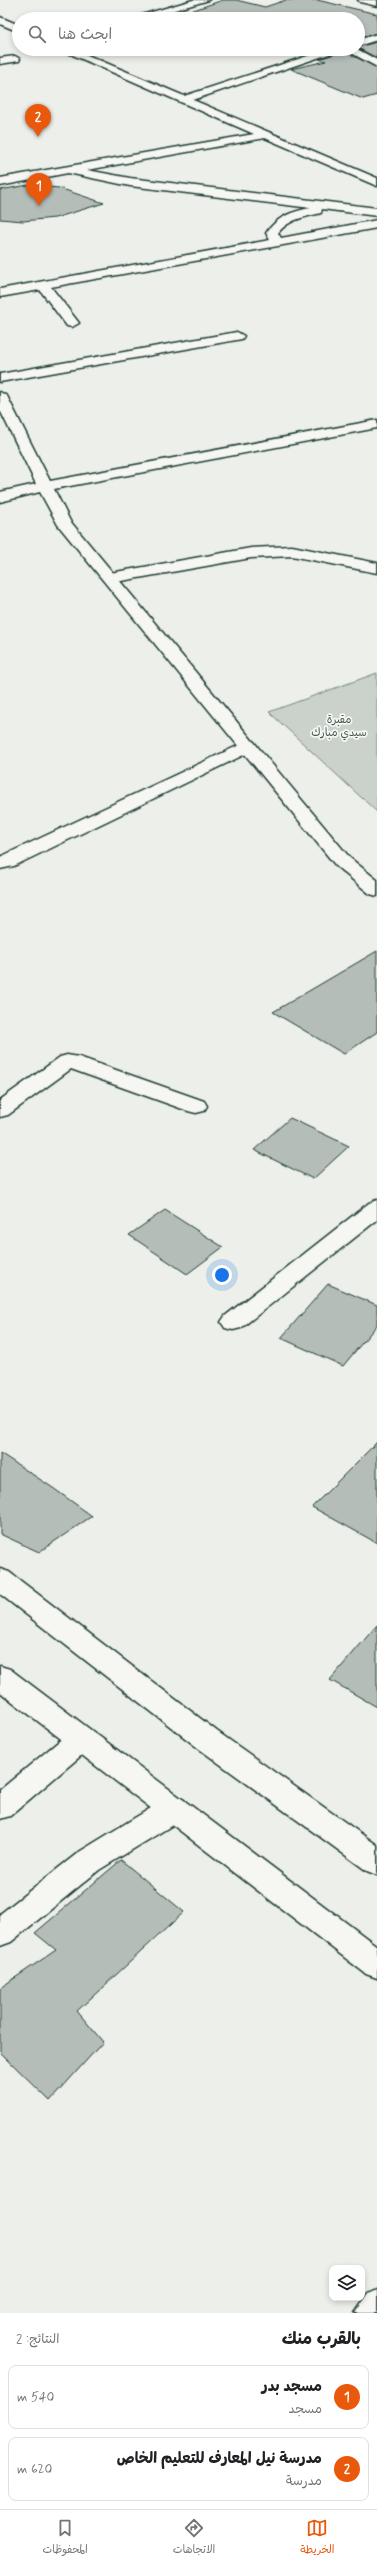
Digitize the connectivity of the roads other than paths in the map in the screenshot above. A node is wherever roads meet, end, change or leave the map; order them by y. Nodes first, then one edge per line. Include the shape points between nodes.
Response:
1 (204, 0) edge
2 (363, 0) edge
3 (377, 3) edge
4 (159, 12) edge
5 (0, 20) edge
6 (12, 26) edge
7 (377, 37) edge
8 (365, 41) edge
9 (81, 56) edge
10 (317, 56) edge
11 (362, 56) edge
12 (15, 58) dead end
13 (0, 61) edge
14 (377, 64) edge
15 (185, 99) junction
16 (265, 135) junction
17 (68, 170) junction
18 (0, 182) edge
19 (377, 182) edge
20 (332, 207) junction
21 (377, 212) edge
22 (377, 224) edge
23 (277, 242) junction
24 (43, 286) junction
25 (0, 293) edge
26 (72, 323) dead end
27 (236, 336) dead end
28 (0, 378) edge
29 (0, 396) edge
30 (377, 424) edge
31 (46, 486) junction
32 (0, 497) edge
33 (377, 568) edge
34 (110, 578) junction
35 (248, 746) junction
36 (0, 863) edge
37 (377, 890) edge
38 (196, 1106) dead end
39 (0, 1110) edge
40 (377, 1208) edge
41 (233, 1322) dead end
42 (0, 1579) edge
43 (0, 1677) edge
44 (80, 1740) junction
45 (0, 1807) edge
46 (174, 1809) junction
47 (377, 1862) edge
48 (0, 1932) edge
49 (377, 1964) edge
50 (377, 2301) edge
51 (367, 2313) edge

1 - 4 street
2 - 3 street
5 - 6 street
7 - 8 street
9 - 15 street
10 - 15 street
11 - 14 street
12 - 13 street
15 - 16 street
16 - 17 street
16 - 19 street
17 - 18 street
17 - 20 street via 130,182
20 - 21 street
20 - 23 street via 301,213 278,223 272,233
22 - 23 street
23 - 24 street
24 - 25 street
24 - 26 street
27 - 28 street
29 - 31 street
30 - 31 street
31 - 32 street
31 - 34 street via 63,522
33 - 34 street via 292,552 250,553
34 - 35 street
35 - 36 street via 7,862
35 - 37 street via 343,862
38 - 39 street via 67,1062
40 - 41 street
42 - 47 street via 202,1735
43 - 44 street
44 - 45 street
44 - 46 street
46 - 48 street via 89,1861
46 - 49 street
50 - 51 lane

